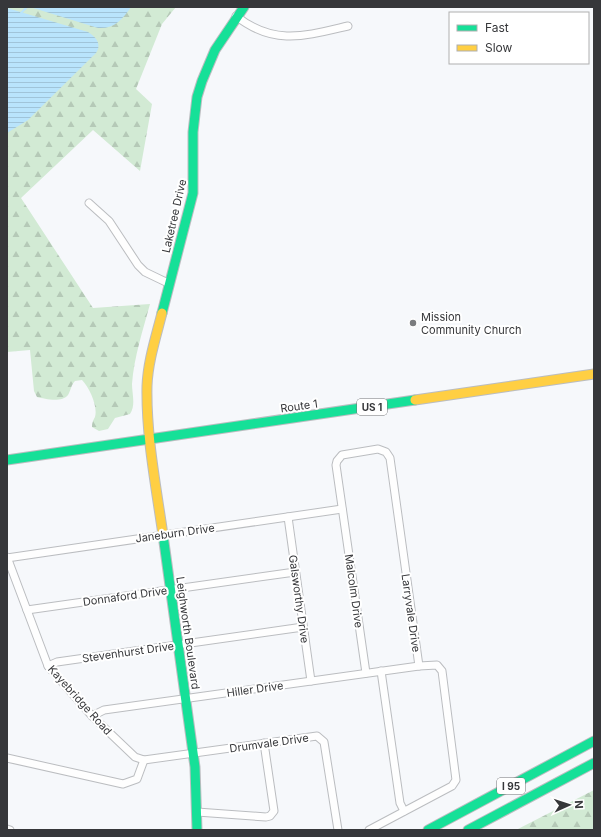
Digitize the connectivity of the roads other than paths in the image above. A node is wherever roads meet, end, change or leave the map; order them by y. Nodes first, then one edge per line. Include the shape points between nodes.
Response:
1 (244, 7) edge
2 (236, 16) junction
3 (348, 26) dead end
4 (89, 203) dead end
5 (170, 284) junction
6 (594, 374) edge
7 (150, 440) junction
8 (7, 460) edge
9 (342, 509) junction
10 (288, 517) junction
11 (163, 535) junction
12 (7, 557) edge
13 (295, 572) junction
14 (170, 590) junction
15 (27, 610) junction
16 (303, 627) junction
17 (178, 644) junction
18 (48, 666) junction
19 (418, 666) junction
20 (381, 671) junction
21 (366, 673) junction
22 (311, 681) junction
23 (186, 698) junction
24 (92, 716) junction
25 (594, 741) edge
26 (264, 743) junction
27 (194, 753) junction
28 (7, 758) edge
29 (144, 760) junction
30 (594, 763) edge
31 (404, 811) junction
32 (198, 812) junction
33 (197, 830) edge
34 (338, 830) edge
35 (368, 830) edge
36 (428, 830) edge
37 (468, 830) edge

1 - 2 main road, Laketree Drive
2 - 3 street via 256,30 286,37 306,36
2 - 5 main road, Laketree Drive via 212,55 198,94 193,132 193,193
4 - 5 street via 109,221 145,272
5 - 7 main road, Laketree Drive via 148,371 147,406
6 - 7 main road, Route 1 / US 1
7 - 8 main road, Route 1 / US 1
7 - 11 main road, Leighworth Boulevard
9 - 10 street, Janeburn Drive
9 - 19 street, Larryvale Drive via 336,465 339,457 378,449 386,452 390,458
9 - 21 street, Malcolm Drive
10 - 11 street, Janeburn Drive
10 - 13 street, Galsworthy Drive
11 - 12 street, Janeburn Drive
11 - 14 main road, Leighworth Boulevard
12 - 15 street, Kayebridge Road
13 - 14 street, Donnaford Drive
13 - 16 street, Galsworthy Drive
14 - 15 street, Donnaford Drive
14 - 17 main road, Leighworth Boulevard
15 - 18 street, Kayebridge Road
16 - 17 street, Stevenhurst Drive
16 - 22 street, Galsworthy Drive
17 - 18 street, Stevenhurst Drive via 57,662
17 - 23 main road, Leighworth Boulevard
18 - 24 street, Kayebridge Road
19 - 20 street, Hiller Drive
19 - 31 street, Larryvale Drive via 434,664 442,671 457,775 452,786
20 - 21 street, Hiller Drive
20 - 31 street via 400,803
21 - 22 street, Hiller Drive
22 - 23 street, Hiller Drive
23 - 24 street, Hiller Drive via 104,710
23 - 27 main road, Leighworth Boulevard
24 - 29 street, Kayebridge Road via 135,757
25 - 36 main road, I 95
26 - 27 street, Drumvale Drive
26 - 32 street via 274,811 272,814 266,817
26 - 34 street, Drumvale Drive via 317,736 323,740
27 - 29 street
27 - 32 main road, Leighworth Boulevard
28 - 29 street via 122,784 137,779
30 - 37 main road, I 95
31 - 35 street, Larryvale Drive
32 - 33 main road, Leighworth Boulevard

